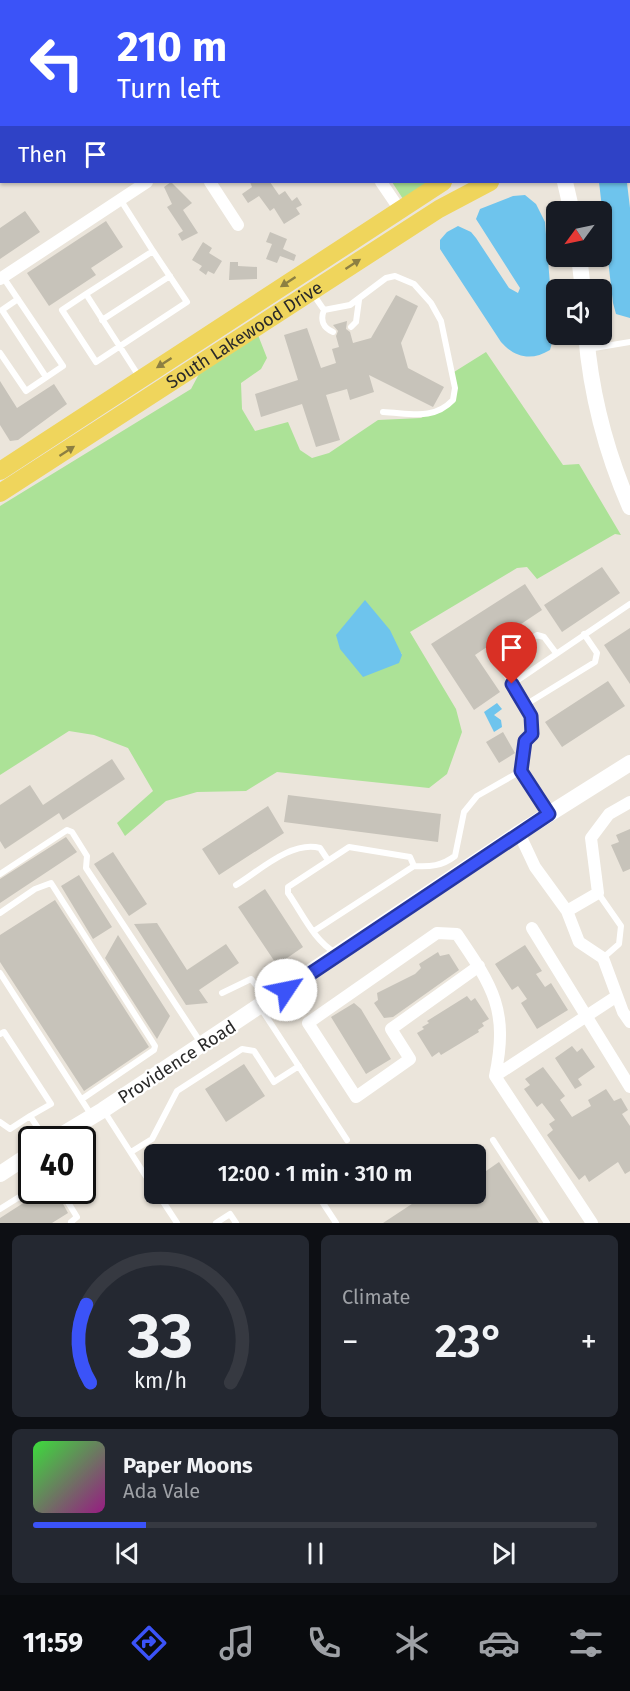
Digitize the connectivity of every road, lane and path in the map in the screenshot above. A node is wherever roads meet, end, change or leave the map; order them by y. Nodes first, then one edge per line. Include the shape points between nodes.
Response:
1 (145, 183) edge
2 (211, 183) edge
3 (382, 183) edge
4 (441, 183) edge
5 (488, 183) edge
6 (566, 183) edge
7 (120, 199) junction
8 (570, 201) edge
9 (400, 210) junction
10 (238, 225) dead end
11 (153, 251) junction
12 (170, 276) junction
13 (2, 278) edge
14 (311, 292) junction
15 (86, 294) junction
16 (18, 299) junction
17 (359, 300) junction
18 (324, 310) junction
19 (102, 320) junction
20 (351, 327) dead end
21 (333, 332) dead end
22 (612, 342) edge
23 (630, 342) edge
24 (587, 345) edge
25 (120, 347) junction
26 (0, 353) edge
27 (46, 377) junction
28 (140, 379) junction
29 (383, 412) dead end
30 (2, 464) edge
31 (18, 482) junction
32 (0, 493) edge
33 (630, 507) edge
34 (630, 604) edge
35 (585, 634) junction
36 (556, 653) junction
37 (512, 684) junction
38 (525, 705) junction
39 (630, 763) edge
40 (521, 771) junction
41 (630, 802) edge
42 (549, 814) junction
43 (519, 833) junction
44 (328, 860) junction
45 (414, 866) junction
46 (0, 873) edge
47 (236, 885) dead end
48 (598, 893) junction
49 (567, 911) junction
50 (0, 913) edge
51 (532, 928) dead end
52 (314, 931) junction
53 (339, 954) junction
54 (603, 958) junction
55 (479, 966) junction
56 (0, 973) edge
57 (222, 993) dead end
58 (617, 996) junction
59 (264, 1004) junction
60 (586, 1014) junction
61 (630, 1022) edge
62 (0, 1034) edge
63 (202, 1045) junction
64 (299, 1066) junction
65 (495, 1076) junction
66 (630, 1087) edge
67 (82, 1099) junction
68 (98, 1113) junction
69 (30, 1116) junction
70 (0, 1122) edge
71 (37, 1126) edge
72 (76, 1126) edge
73 (346, 1140) dead end
74 (494, 1140) dead end
75 (131, 1152) junction
76 (18, 1162) edge
77 (144, 1173) edge
78 (0, 1174) edge
79 (18, 1198) edge
80 (69, 1204) edge
81 (165, 1204) edge
82 (324, 1204) edge
83 (0, 1209) edge
84 (71, 1222) edge
85 (177, 1223) edge
86 (216, 1223) edge
87 (236, 1223) edge
88 (336, 1223) edge
89 (547, 1223) edge
90 (592, 1223) edge

1 - 7 street
2 - 10 street
3 - 9 street
4 - 9 main road, South Lakewood Drive
14 -> 5 main road, South Lakewood Drive via 439,208
6 - 8 street
7 - 11 lane
7 - 13 street
9 -> 28 main road, South Lakewood Drive
11 - 12 lane
11 - 15 lane
12 - 19 lane
12 - 25 lane via 188,302
13 - 16 lane
14 - 18 lane
31 -> 14 main road, South Lakewood Drive
15 - 19 lane
15 - 25 lane via 62,310 96,362
16 - 27 lane via 2,310
16 - 27 lane via 63,366
17 - 18 lane
17 - 20 lane via 356,322
17 - 29 lane via 386,278 395,276 414,284 431,303 444,333 455,388 453,400 436,413
18 - 21 lane via 324,325
19 - 25 lane
22 - 23 lane
24 - 33 street via 599,417
25 - 28 lane
26 - 27 lane via 26,391
28 - 30 main road, South Lakewood Drive
30 - 31 street
31 - 32 main road, South Lakewood Drive
34 - 35 lane
35 - 36 lane
35 - 38 lane via 597,653 595,663
36 - 37 lane
36 - 37 lane via 544,637 537,635 497,660
37 - 38 lane
38 - 40 lane via 531,716 532,734 525,741
39 - 42 street, Providence Road
40 - 42 lane
40 - 45 lane via 477,796 464,812 455,856 431,867
41 - 48 street via 609,814 591,838
42 - 43 street, Providence Road
43 - 49 street via 535,867
43 - 53 street, Providence Road
44 - 45 lane via 349,847 410,857
44 - 47 lane via 320,848 305,845
44 - 52 lane via 288,887 288,893
45 - 52 lane
46 - 63 lane via 67,830 72,832 87,856 86,868
48 - 49 street
48 - 54 lane via 621,926 618,944
49 - 54 street via 579,942
50 - 67 lane via 51,883 155,1046
51 - 60 street
52 - 53 lane via 325,947
53 - 59 street, Providence Road
54 - 58 street
55 - 55 street via 457,934 437,933 308,1023 356,1097 410,1059 391,1029
55 - 65 street via 499,1004 501,1050
56 - 67 lane
57 - 59 lane via 250,979 257,983
58 - 60 street
58 - 61 street
59 - 63 street, Providence Road
59 - 64 lane
60 - 65 street
60 - 66 street
62 - 69 lane via 4,1032 51,1104
63 - 68 street, Providence Road
64 - 73 lane
64 - 75 lane via 274,1082 254,1051 242,1049 177,1090 152,1139
65 - 90 street
67 - 68 lane
68 - 72 street, Providence Road
68 - 75 lane
69 - 70 lane via 10,1129
69 - 71 lane
74 - 89 lane
75 - 77 lane
76 - 78 street
79 - 83 lane
80 - 84 lane via 77,1217
81 - 85 lane
82 - 88 lane
86 - 87 lane via 230,1214

